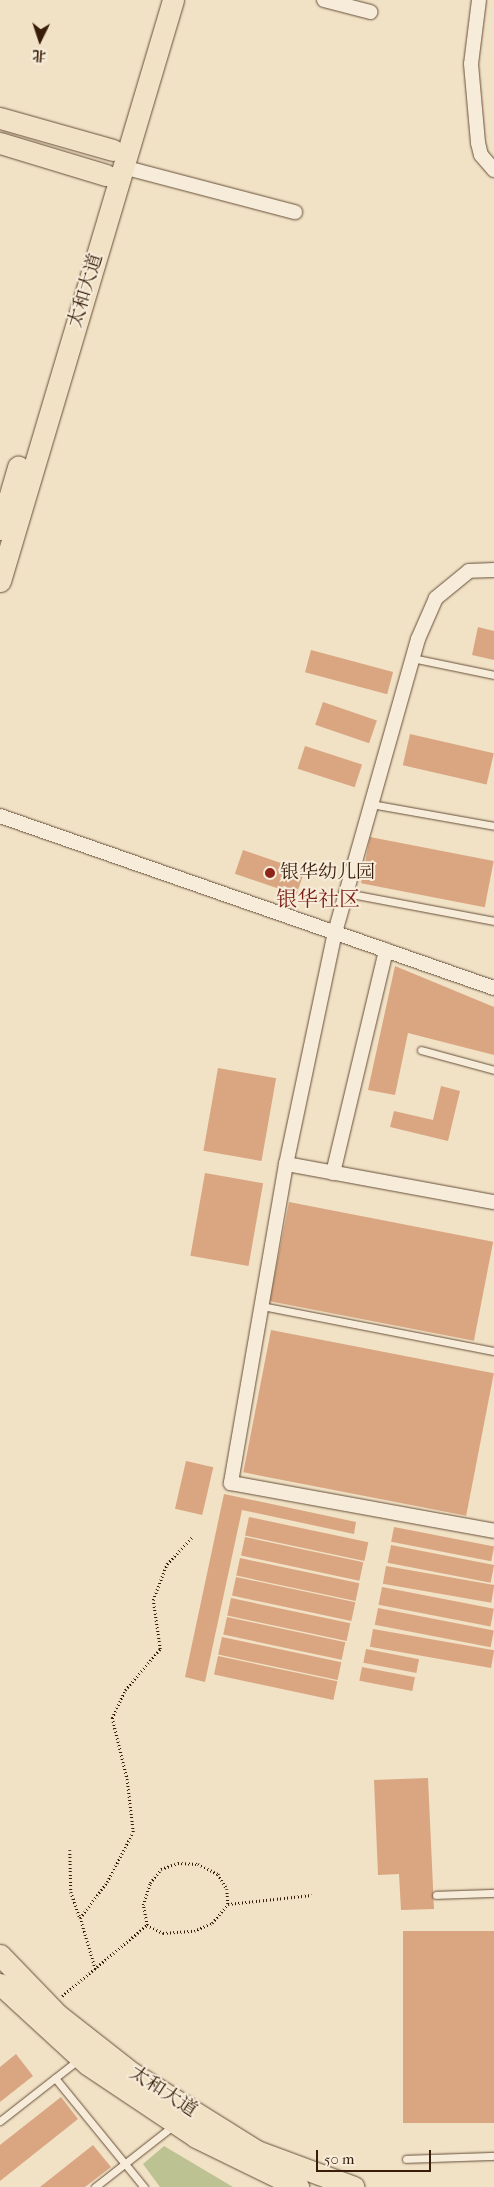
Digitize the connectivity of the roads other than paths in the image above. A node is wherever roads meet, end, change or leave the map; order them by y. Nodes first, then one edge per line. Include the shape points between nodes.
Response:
1 (158, 0) edge
2 (173, 0) edge
3 (324, 0) edge
4 (479, 0) edge
5 (370, 12) dead end
6 (0, 118) edge
7 (0, 143) edge
8 (114, 164) junction
9 (494, 170) edge
10 (296, 212) dead end
11 (0, 529) edge
12 (494, 570) edge
13 (0, 581) edge
14 (412, 658) junction
15 (494, 675) edge
16 (371, 804) junction
17 (0, 816) edge
18 (494, 826) edge
19 (346, 893) junction
20 (494, 921) edge
21 (335, 932) junction
22 (386, 950) junction
23 (494, 988) edge
24 (422, 1050) dead end
25 (494, 1070) edge
26 (286, 1164) junction
27 (334, 1173) junction
28 (494, 1202) edge
29 (262, 1306) junction
30 (494, 1351) edge
31 (494, 1532) edge
32 (494, 1893) edge
33 (436, 1895) dead end
34 (0, 1955) edge
35 (0, 1984) edge
36 (80, 2058) junction
37 (55, 2078) junction
38 (0, 2121) edge
39 (176, 2123) junction
40 (494, 2156) edge
41 (406, 2159) dead end
42 (125, 2163) junction
43 (95, 2187) edge
44 (144, 2187) edge
45 (298, 2187) edge
46 (354, 2187) edge

1 - 8 main road, 太和大道
2 - 8 main road, 太和大道
3 - 5 street
4 - 9 street via 471,64 478,143 481,155
6 - 8 main road
7 - 8 main road
8 - 10 street
8 - 11 main road, 太和大道
8 - 13 main road, 太和大道
12 - 14 street via 469,571 436,598
14 - 15 lane
14 - 16 street
16 - 18 lane
16 - 19 street
17 - 21 street
19 - 20 lane
19 - 21 street
21 - 22 street
21 - 26 street
22 - 23 street
22 - 27 street
24 - 25 lane
26 - 27 street
26 - 29 street
27 - 28 street
29 - 30 lane
29 - 31 street via 231,1483
32 - 33 lane
34 - 46 main road, 太和大道 via 50,2007 132,2073 257,2151
35 - 36 main road, 太和大道
36 - 37 lane
36 - 39 main road, 太和大道
37 - 38 lane
37 - 42 lane
39 - 42 lane
39 - 45 main road, 太和大道
40 - 41 lane
42 - 43 lane
42 - 44 lane

